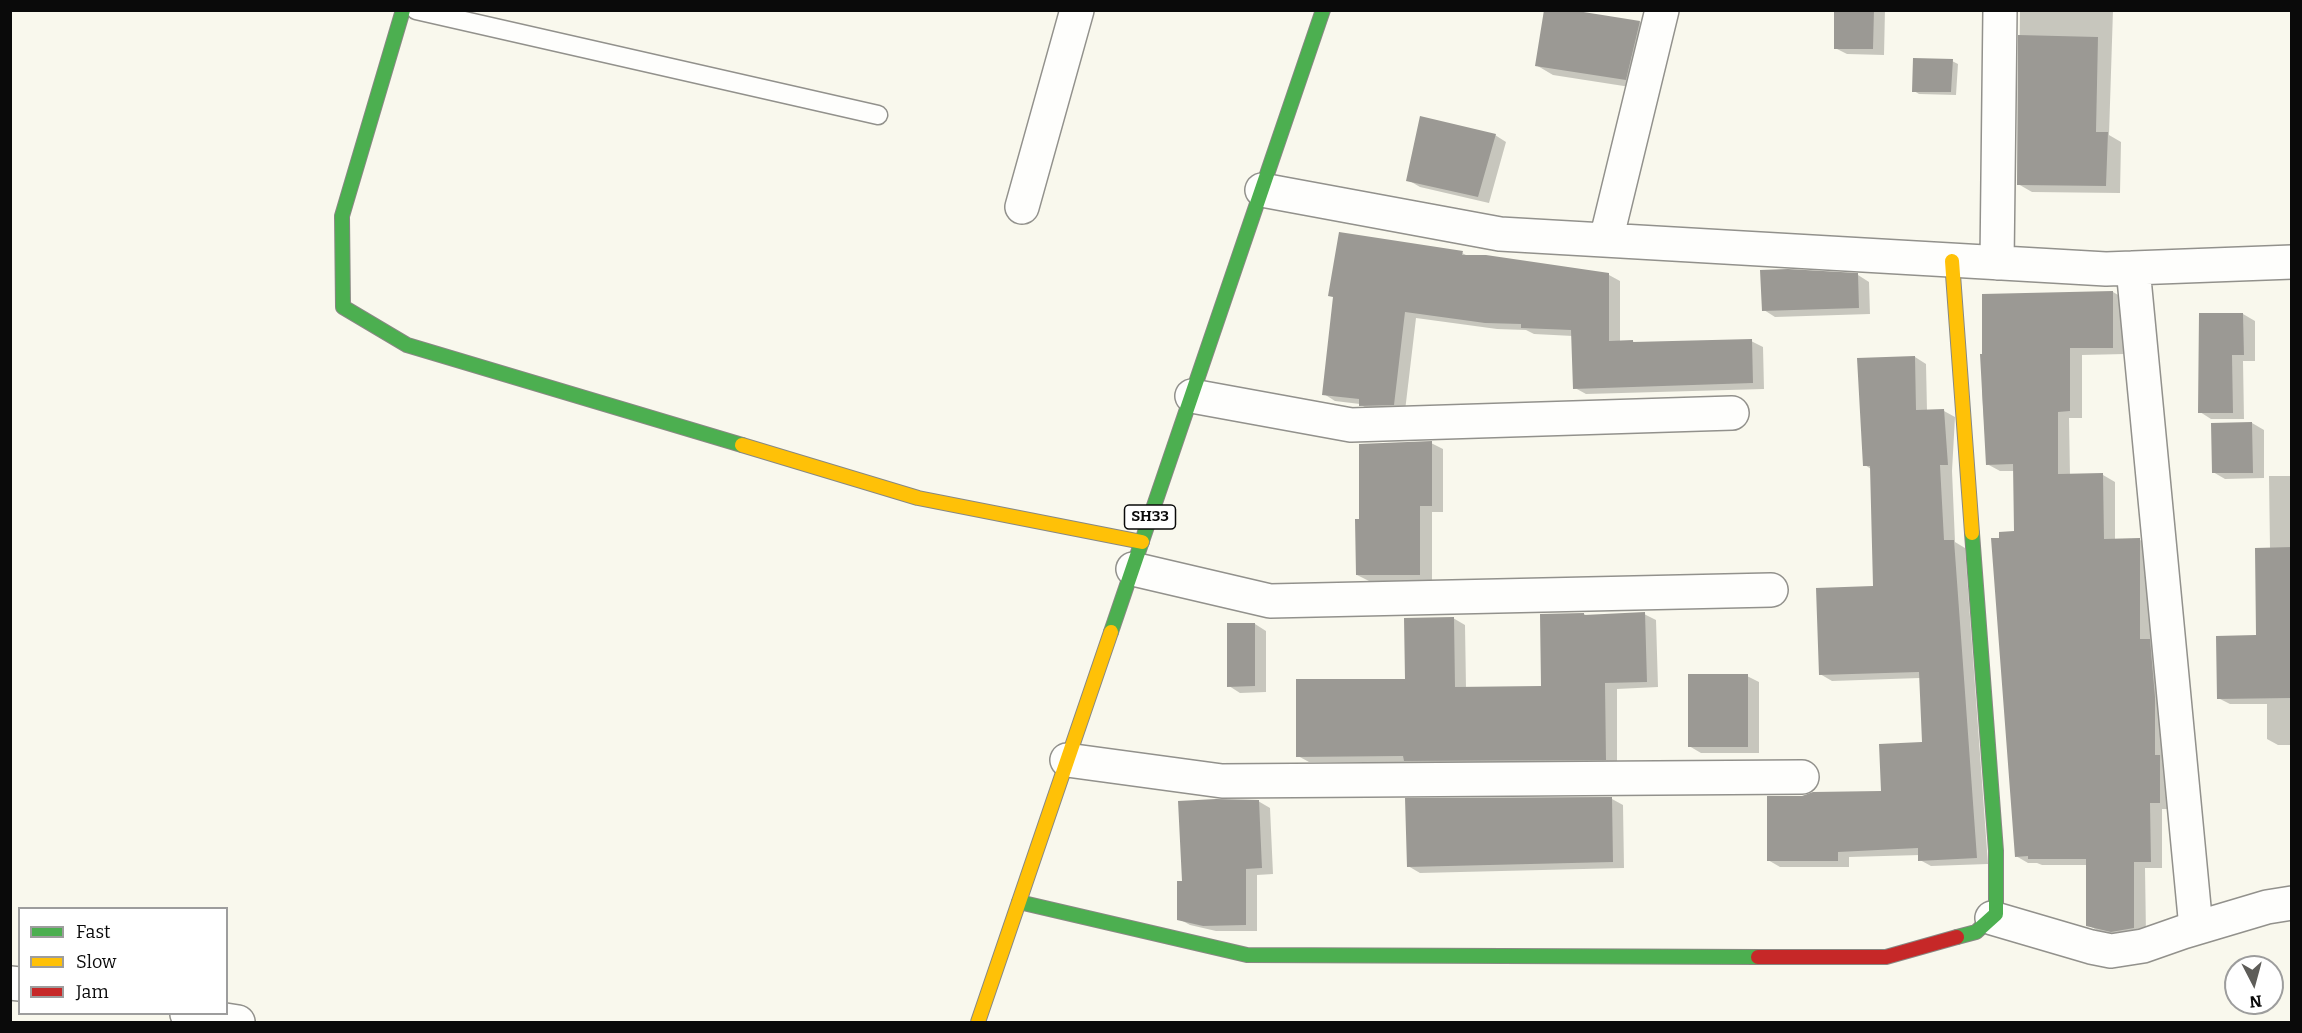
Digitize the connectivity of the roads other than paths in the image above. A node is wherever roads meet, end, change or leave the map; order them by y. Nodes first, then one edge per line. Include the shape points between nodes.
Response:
1 (403, 10) edge
2 (416, 10) edge
3 (1077, 10) edge
4 (1323, 10) edge
5 (1662, 10) edge
6 (2000, 10) edge
7 (878, 115) dead end
8 (1262, 190) junction
9 (1022, 207) dead end
10 (1606, 240) junction
11 (1952, 261) junction
12 (2292, 262) edge
13 (1996, 263) junction
14 (2133, 268) junction
15 (1192, 396) junction
16 (1731, 413) dead end
17 (1137, 556) junction
18 (1771, 590) dead end
19 (1067, 760) junction
20 (1802, 777) dead end
21 (1019, 902) junction
22 (2292, 903) edge
23 (1992, 918) junction
24 (2196, 928) junction
25 (193, 1015) edge
26 (238, 1023) edge
27 (978, 1023) edge

1 - 17 street via 342,216 343,307 407,345 918,498
2 - 7 lane
3 - 9 street
4 - 8 street, SH33
5 - 10 street
6 - 13 street
8 - 10 street via 1500,234
8 - 15 street, SH33
10 - 11 street
11 - 13 street
11 - 23 street via 1996,851 1996,914
12 - 14 street
13 - 14 street
14 - 24 street
15 - 16 street via 1351,425
15 - 17 street, SH33
17 - 18 street via 1270,601
17 - 19 street, SH33
19 - 20 street via 1222,781
19 - 21 street, SH33
21 - 23 street via 1247,955 1886,957 1976,932
21 - 27 street, SH33
22 - 24 street
23 - 24 street via 2111,951 2143,946
25 - 26 street

